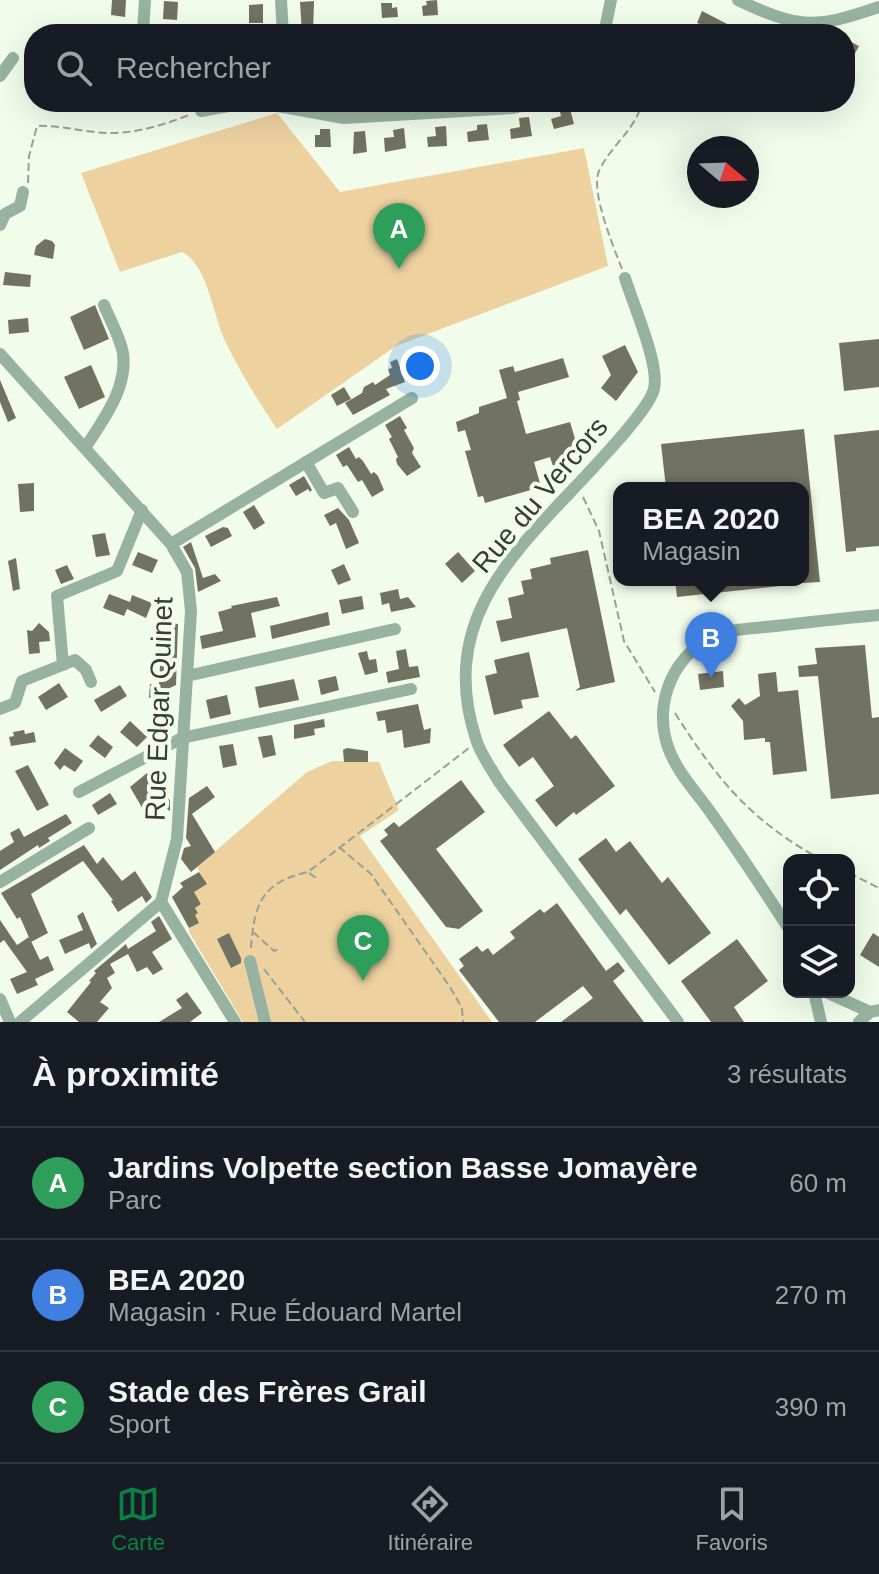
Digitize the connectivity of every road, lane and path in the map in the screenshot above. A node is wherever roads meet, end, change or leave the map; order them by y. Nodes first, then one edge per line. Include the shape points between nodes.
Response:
1 (145, 0) edge
2 (281, 0) edge
3 (611, 0) edge
4 (738, 0) edge
5 (879, 7) edge
6 (143, 24) edge
7 (282, 24) edge
8 (606, 24) edge
9 (807, 24) edge
10 (818, 24) edge
11 (13, 58) dead end
12 (0, 76) edge
13 (198, 112) edge
14 (310, 112) edge
15 (445, 112) edge
16 (638, 112) edge
17 (23, 192) joint
18 (0, 225) edge
19 (625, 278) joint
20 (104, 305) dead end
21 (0, 354) edge
22 (412, 398) dead end
23 (85, 448) junction
24 (306, 462) junction
25 (578, 485) junction
26 (142, 510) junction
27 (353, 512) dead end
28 (171, 544) junction
29 (879, 615) edge
30 (395, 629) dead end
31 (63, 665) junction
32 (187, 676) junction
33 (91, 682) dead end
34 (411, 689) dead end
35 (665, 696) junction
36 (0, 709) edge
37 (182, 738) junction
38 (476, 742) junction
39 (79, 792) dead end
40 (89, 828) dead end
41 (339, 847) junction
42 (813, 854) edge
43 (308, 872) junction
44 (855, 876) edge
45 (319, 880) dead end
46 (0, 882) edge
47 (879, 888) edge
48 (161, 902) junction
49 (787, 926) edge
50 (252, 932) junction
51 (281, 948) dead end
52 (250, 961) junction
53 (815, 998) edge
54 (841, 998) edge
55 (0, 999) edge
56 (874, 1011) edge
57 (10, 1022) edge
58 (20, 1022) edge
59 (235, 1022) edge
60 (265, 1022) edge
61 (305, 1022) edge
62 (463, 1022) edge
63 (678, 1022) edge
64 (821, 1022) edge
65 (859, 1022) edge

1 - 6 street
2 - 7 street
3 - 8 street
4 - 9 street via 786,21
5 - 10 street
11 - 12 street
13 - 17 path via 125,133 37,126
14 - 15 street via 344,118
16 - 19 path via 597,176
17 - 18 street via 20,206 5,214
19 - 25 street, Rue du Vercors via 656,374 654,393
20 - 23 street via 123,355 122,372 112,406
21 - 23 street, Rue Edgar Quinet
22 - 24 street
23 - 26 street, Rue Edgar Quinet
24 - 27 street via 324,493 338,488
24 - 28 street
25 - 35 path via 599,531 624,641 654,691
25 - 38 street, Rue du Vercors via 510,559 477,611 465,660
26 - 28 street, Rue Edgar Quinet
26 - 31 street via 117,571 57,596
28 - 32 street, Rue Edgar Quinet via 187,572
29 - 35 street via 723,633 681,661
30 - 32 street
31 - 33 street via 75,660
31 - 36 street via 22,681 15,703
32 - 37 street, Rue Edgar Quinet
34 - 37 street
35 - 42 path via 737,800
35 - 49 street via 664,731 673,759
37 - 39 street
37 - 48 street, Rue Edgar Quinet via 177,839
38 - 41 path
38 - 63 street, Rue du Vercors via 499,782
40 - 46 street
41 - 43 path
41 - 62 path via 371,874 450,987
43 - 45 path
43 - 50 path via 277,882 265,893 256,906
44 - 47 path
48 - 58 street
48 - 59 street
50 - 51 path via 274,951
50 - 52 path
52 - 60 street
52 - 61 path via 261,965
53 - 64 street
54 - 56 street
55 - 57 street
56 - 65 street

